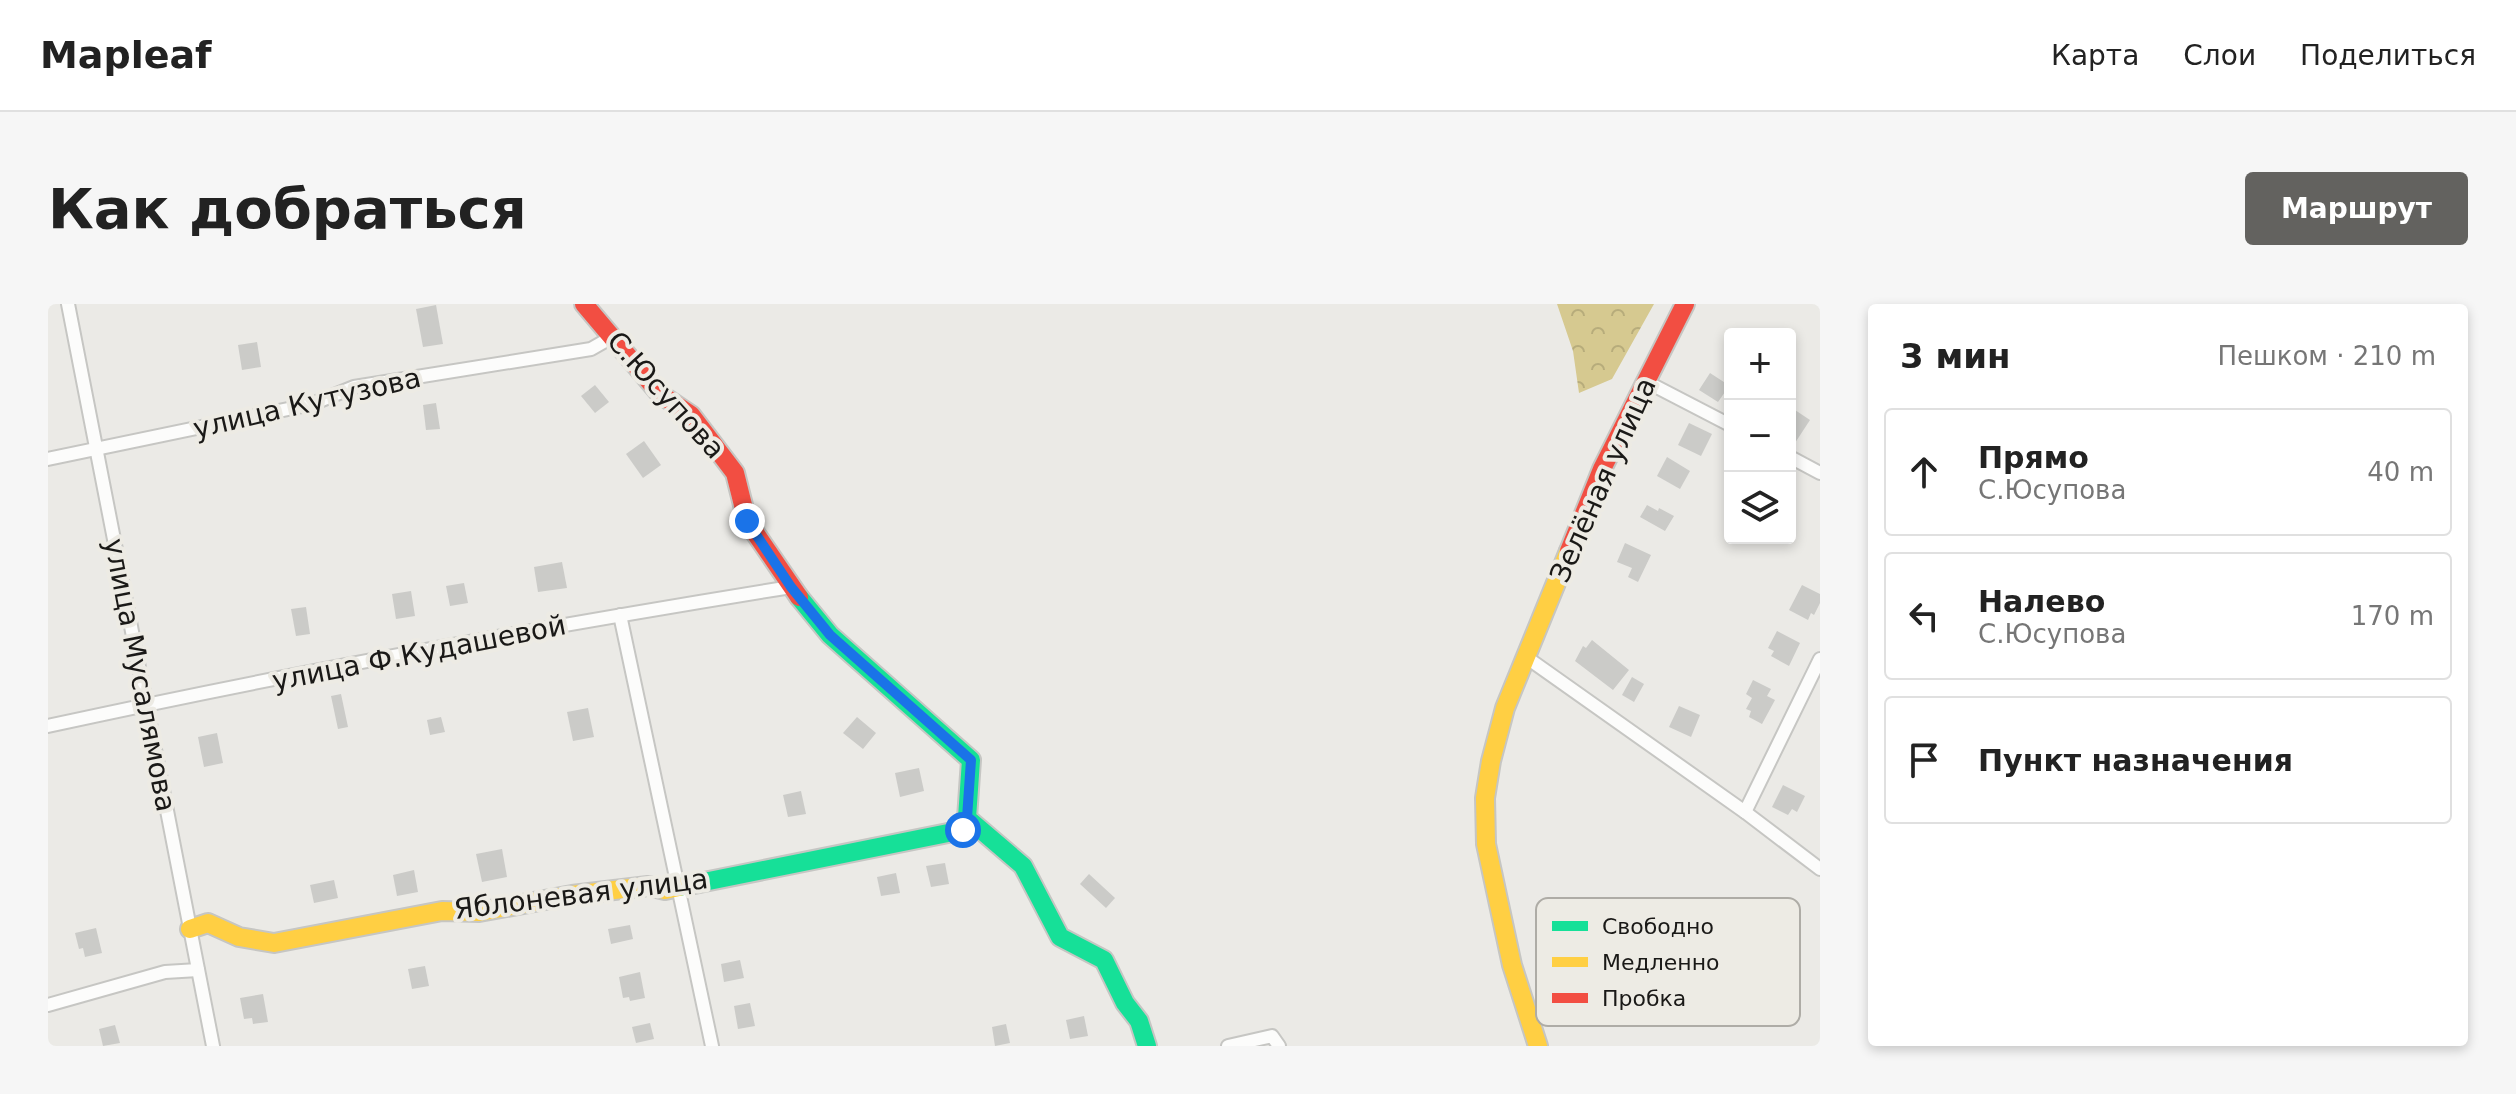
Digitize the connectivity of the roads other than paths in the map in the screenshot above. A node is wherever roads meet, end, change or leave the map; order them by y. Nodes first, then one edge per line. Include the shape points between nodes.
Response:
1 (68, 304) edge
2 (584, 304) edge
3 (1685, 304) edge
4 (612, 337) junction
5 (1647, 382) junction
6 (1724, 422) edge
7 (96, 448) junction
8 (48, 459) edge
9 (1796, 460) edge
10 (1820, 473) edge
11 (791, 587) junction
12 (620, 615) junction
13 (1526, 657) junction
14 (1820, 659) edge
15 (146, 705) junction
16 (48, 726) edge
17 (1745, 812) junction
18 (971, 822) junction
19 (1820, 869) edge
20 (678, 887) junction
21 (190, 929) junction
22 (198, 970) junction
23 (48, 1005) edge
24 (1276, 1041) edge
25 (213, 1046) edge
26 (712, 1046) edge
27 (1147, 1046) edge
28 (1228, 1046) edge
29 (1538, 1046) edge

1 - 7 street, улица Мусалямова
2 - 4 street, С.Юсупова
3 - 5 street, Зелёная улица
4 - 7 street, улица Кутузова via 591,349 354,387 312,404
4 - 11 street, С.Юсупова via 660,394 691,415 735,473 747,521
5 - 6 street
5 - 13 street, Зелёная улица via 1602,469
7 - 8 street, улица Кутузова
7 - 15 street, улица Мусалямова
9 - 10 street
11 - 12 street, улица Ф.Кудашевой
11 - 18 street, С.Юсупова via 830,635 971,760
12 - 15 street, улица Ф.Кудашевой
12 - 20 street
13 - 17 street
13 - 29 street, Зелёная улица via 1491,761 1486,844 1512,965
14 - 17 street
15 - 16 street, улица Ф.Кудашевой
15 - 21 street, улица Мусалямова
17 - 19 street
18 - 20 street, Яблоневая улица via 963,830
18 - 27 street via 1023,866 1060,937 1104,960 1139,1021
20 - 21 street, Яблоневая улица via 572,895 479,912 442,911 274,943 239,937 208,923
20 - 26 street
21 - 22 street, улица Мусалямова
22 - 23 street via 165,972
22 - 25 street, улица Мусалямова
24 - 28 street

